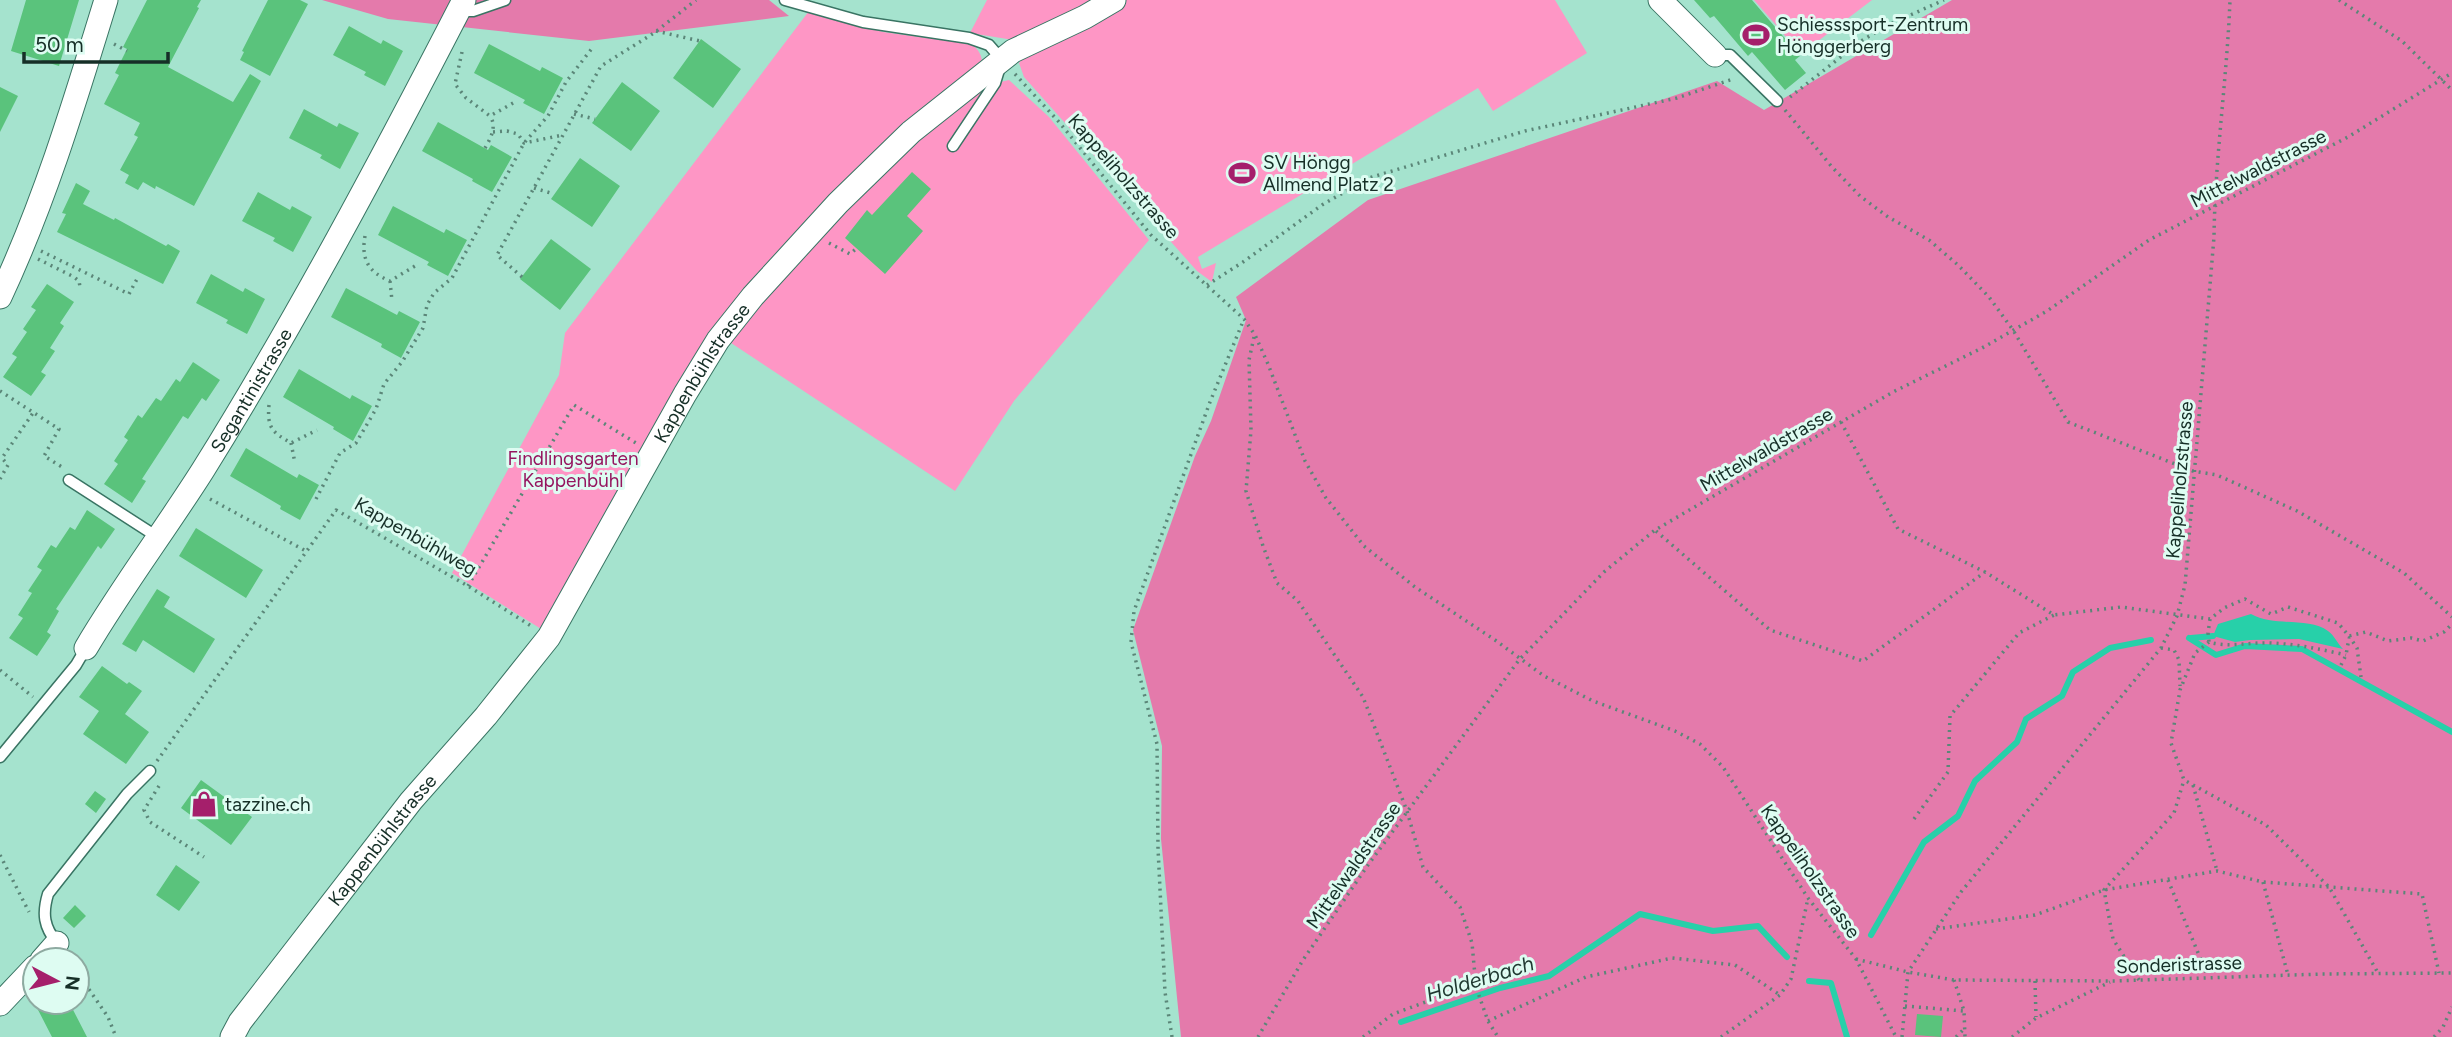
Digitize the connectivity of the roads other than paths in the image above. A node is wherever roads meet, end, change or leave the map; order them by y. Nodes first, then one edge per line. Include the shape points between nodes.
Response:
1 (106, 0) edge
2 (505, 0) edge
3 (785, 0) edge
4 (1114, 0) edge
5 (1660, 0) edge
6 (462, 4) edge
7 (1715, 55) joint
8 (1002, 60) junction
9 (1777, 101) dead end
10 (953, 146) dead end
11 (0, 297) edge
12 (68, 475) road end
13 (159, 538) junction
14 (86, 648) joint
15 (0, 757) edge
16 (150, 771) road end
17 (49, 946) edge
18 (21, 982) edge
19 (0, 1004) edge
20 (232, 1037) edge

1 - 11 street via 52,173
2 - 6 lane via 472,11
3 - 8 lane via 863,22 969,38 989,45
4 - 8 street, Kappenbühlstrasse
5 - 7 street
6 - 13 street, Segantinistrasse via 298,307
7 - 9 lane via 1730,55
8 - 10 lane via 995,83
8 - 20 street, Kappenbühlstrasse via 911,132 838,202 718,341 549,637 411,801
12 - 13 lane
13 - 14 street, Segantinistrasse
14 - 15 lane, Segantinistrasse
16 - 17 lane via 48,894 44,908
18 - 19 street

